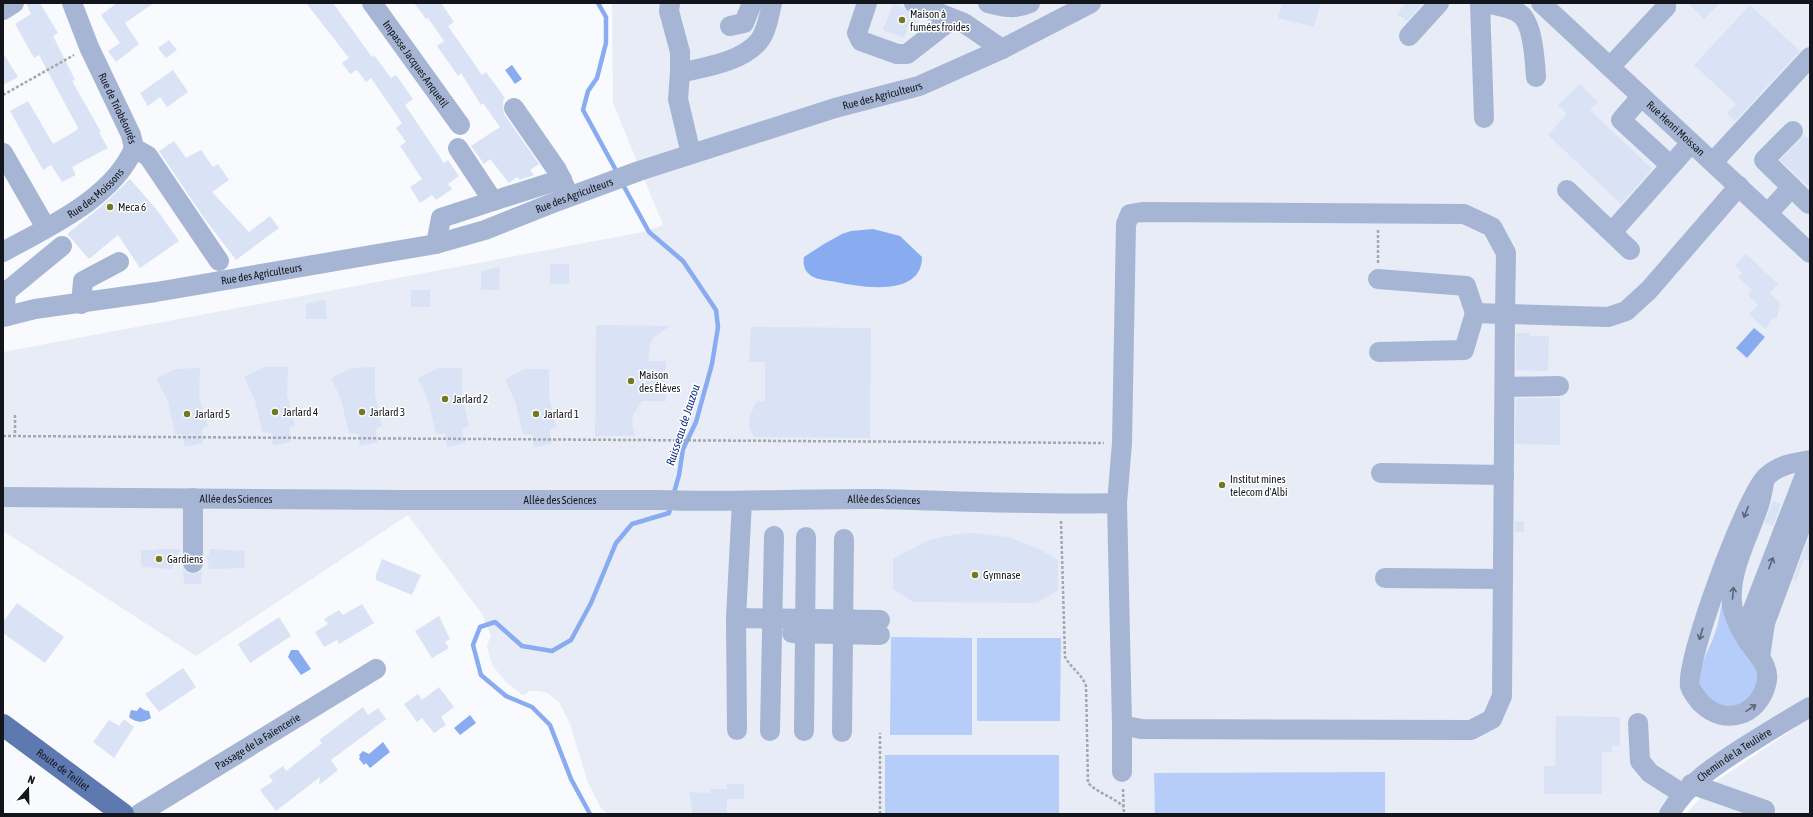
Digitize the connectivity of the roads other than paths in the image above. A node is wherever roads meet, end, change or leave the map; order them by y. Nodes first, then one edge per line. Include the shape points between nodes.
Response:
1 (72, 3) edge
2 (372, 3) edge
3 (670, 3) edge
4 (752, 3) edge
5 (772, 3) edge
6 (867, 3) edge
7 (914, 3) edge
8 (988, 3) edge
9 (1030, 3) edge
10 (1090, 3) edge
11 (1439, 3) edge
12 (1480, 3) edge
13 (1485, 3) edge
14 (1541, 3) edge
15 (1665, 3) edge
16 (952, 19) junction
17 (730, 26) dead end
18 (1409, 36) dead end
19 (1002, 49) junction
20 (1810, 57) edge
21 (1610, 67) junction
22 (680, 73) junction
23 (1536, 77) dead end
24 (1641, 97) junction
25 (514, 108) dead end
26 (1484, 118) dead end
27 (460, 125) dead end
28 (1793, 131) dead end
29 (1691, 143) junction
30 (134, 148) junction
31 (458, 148) dead end
32 (3, 153) edge
33 (691, 154) junction
34 (1713, 162) junction
35 (1670, 165) junction
36 (1739, 186) junction
37 (1792, 187) junction
38 (566, 188) junction
39 (1567, 190) dead end
40 (494, 201) junction
41 (1809, 204) edge
42 (1768, 213) junction
43 (46, 228) junction
44 (1612, 232) junction
45 (436, 244) junction
46 (62, 246) dead end
47 (1630, 250) dead end
48 (3, 252) edge
49 (1810, 253) edge
50 (220, 261) dead end
51 (119, 262) dead end
52 (1378, 279) road end
53 (82, 304) junction
54 (4, 312) edge
55 (1475, 313) junction
56 (1505, 314) junction
57 (1379, 352) dead end
58 (1559, 386) dead end
59 (1505, 387) junction
60 (1810, 460) edge
61 (1810, 470) edge
62 (1381, 473) dead end
63 (1504, 475) junction
64 (1765, 478) junction
65 (3, 497) edge
66 (193, 498) junction
67 (742, 501) junction
68 (1810, 502) edge
69 (1117, 503) junction
70 (774, 536) dead end
71 (806, 537) dead end
72 (844, 539) dead end
73 (193, 563) dead end
74 (1385, 578) dead end
75 (1503, 578) junction
76 (736, 625) junction
77 (772, 625) junction
78 (805, 626) junction
79 (843, 627) junction
80 (880, 627) dead end
81 (1747, 640) junction
82 (1760, 657) junction
83 (376, 669) dead end
84 (1810, 707) edge
85 (1638, 723) dead end
86 (3, 725) edge
87 (1122, 725) junction
88 (737, 730) dead end
89 (770, 731) dead end
90 (804, 731) dead end
91 (842, 732) dead end
92 (1122, 772) road end
93 (1687, 789) junction
94 (1765, 810) dead end
95 (123, 814) edge
96 (139, 814) edge
97 (1669, 814) edge

1 - 30 street, Rue de Triobéourès via 89,47 131,135
2 - 27 street, Impasse Jacques Anquetil
3 - 22 street via 668,11 680,52
4 - 17 street via 744,23
5 - 22 street via 759,41 736,59
6 - 16 street via 857,33 861,41 897,54 907,54
7 - 16 street
8 - 9 street via 1009,8
10 - 19 street, Rue des Agriculteurs
11 - 18 street
12 - 26 street
13 - 23 street via 1522,15 1532,38
14 - 21 street, Rue Henri Moissan
15 - 21 street via 1666,7
16 - 19 street via 964,22
19 - 33 street, Rue des Agriculteurs via 919,86 835,108
20 - 34 street
21 - 24 street, Rue Henri Moissan
22 - 33 street via 678,98
24 - 29 street, Rue Henri Moissan
24 - 35 street via 1621,120
25 - 38 street via 557,170
28 - 37 street via 1764,160
29 - 34 street, Rue Henri Moissan
29 - 35 street
30 - 43 street, Rue des Moissons via 128,161 104,188 79,208
30 - 50 street, Rue de Triobéourès via 148,156
31 - 40 street
32 - 43 street
33 - 38 street, Rue des Agriculteurs via 606,183
34 - 36 street, Rue Henri Moissan
35 - 44 street
36 - 42 street, Rue Henri Moissan
36 - 56 street via 1649,290 1626,311 1608,317
37 - 41 street
37 - 42 street
38 - 40 street
38 - 45 street, Rue des Agriculteurs via 485,230
39 - 44 street
40 - 45 street via 441,218
42 - 49 street, Rue Henri Moissan
43 - 48 street, Rue des Moissons
44 - 47 street
45 - 53 street, Rue des Agriculteurs
46 - 54 street via 6,292
51 - 53 street via 83,281
52 - 55 street via 1466,286
53 - 54 street, Rue des Agriculteurs
55 - 56 street
55 - 57 street via 1464,350
56 - 59 street
56 - 69 street via 1506,253 1492,227 1464,214 1130,214 1126,224 1122,443
58 - 59 street
59 - 63 street
60 - 64 street via 1786,464
81 -> 61 street via 1750,617 1804,475
62 - 63 street
63 - 75 street
81 -> 64 street via 1735,616 1732,593 1737,567 1760,503
64 -> 82 street via 1750,502 1713,594 1690,672 1690,686 1708,710 1720,716 1748,711 1763,695 1767,682 1767,672
65 - 66 street, Allée des Sciences
66 - 67 street, Allée des Sciences
66 - 73 street
67 - 69 street, Allée des Sciences via 879,499 1050,504
67 - 76 street
68 - 82 street via 1765,623
69 - 87 street
70 - 77 street
71 - 78 street
72 - 79 street
74 - 75 street
75 - 87 street via 1502,696 1492,719 1471,730 1141,729
76 - 77 street
76 - 88 street
77 - 78 street
77 - 89 street
78 - 79 street
78 - 90 street
79 - 80 street
79 - 91 street
81 - 82 street
83 - 96 street, Passage de la Faïencerie
84 - 93 street, Chemin de la Teulière via 1707,771
85 - 93 street via 1640,761 1650,773
86 - 95 main road, Route de Teillet
87 - 92 street
93 - 94 street
93 - 97 street, Chemin de la Teulière

